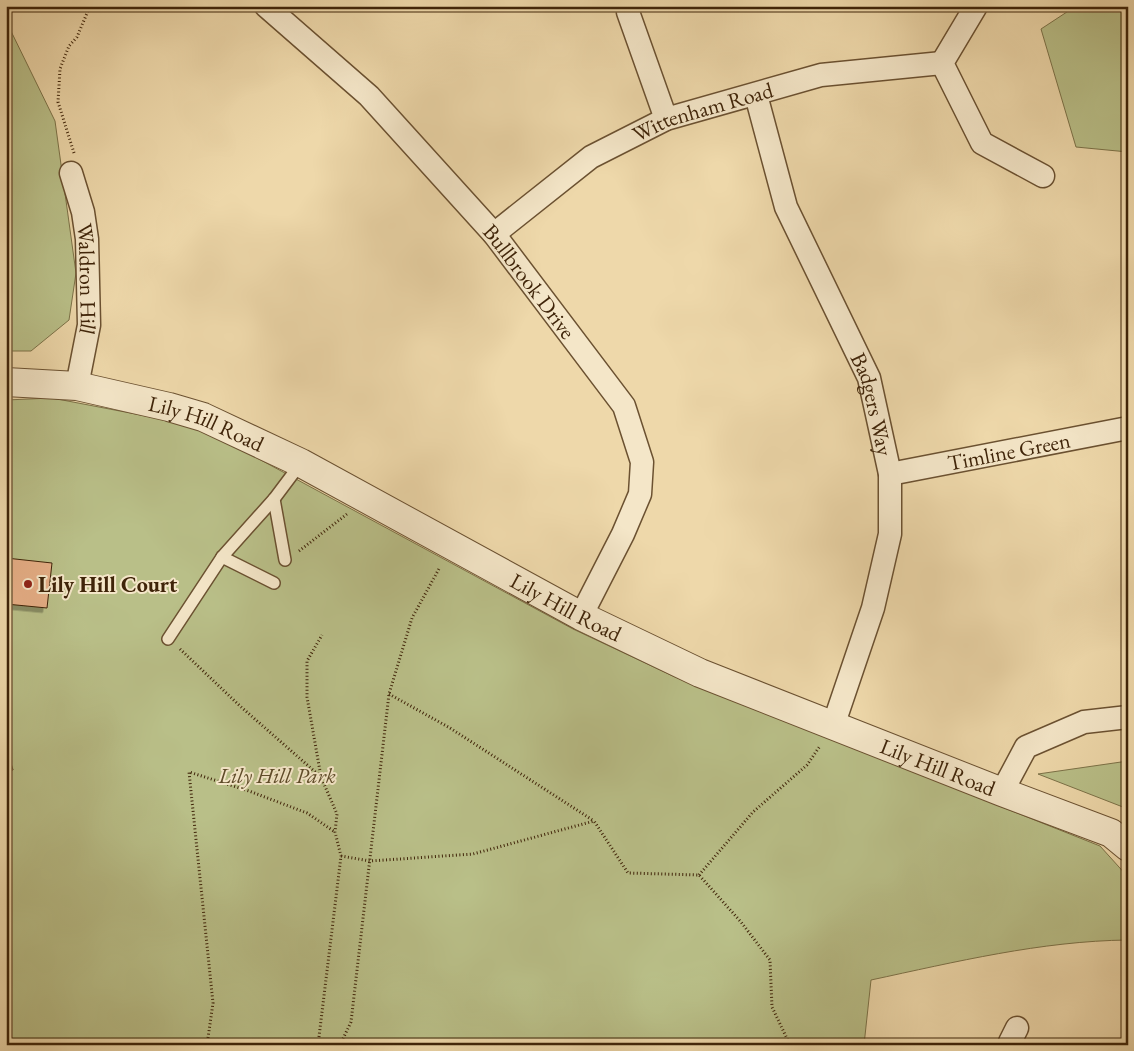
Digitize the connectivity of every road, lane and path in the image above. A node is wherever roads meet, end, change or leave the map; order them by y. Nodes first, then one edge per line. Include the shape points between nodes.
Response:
1 (90, 6) edge
2 (266, 6) edge
3 (630, 6) edge
4 (976, 6) edge
5 (942, 64) junction
6 (756, 95) junction
7 (666, 119) junction
8 (73, 165) joint
9 (1043, 176) dead end
10 (494, 234) junction
11 (6, 382) edge
12 (77, 386) junction
13 (1128, 428) edge
14 (301, 463) junction
15 (890, 474) junction
16 (274, 499) junction
17 (350, 511) dead end
18 (451, 546) junction
19 (222, 557) junction
20 (285, 560) joint
21 (274, 583) dead end
22 (581, 616) junction
23 (322, 635) dead end
24 (168, 639) joint
25 (389, 694) junction
26 (1128, 717) edge
27 (833, 726) junction
28 (321, 777) junction
29 (1002, 792) junction
30 (594, 821) junction
31 (335, 832) junction
32 (1128, 847) edge
33 (341, 856) junction
34 (370, 861) junction
35 (699, 875) junction
36 (207, 1045) edge
37 (318, 1045) edge
38 (340, 1045) edge
39 (790, 1045) edge

1 - 8 path via 77,37 68,46 60,69 58,102
2 - 10 street, Bullbrook Drive via 369,96
3 - 7 street via 628,12
4 - 5 street
5 - 6 street, Wittenham Road via 822,75
5 - 9 street via 982,143
6 - 7 street, Wittenham Road
6 - 15 street, Badgers Way via 786,207 869,378
7 - 10 street, Wittenham Road via 591,157
8 - 12 street, Waldron Hill via 87,239 89,325
10 - 22 street, Bullbrook Drive via 624,406 642,462 640,494
11 - 12 street, Lily Hill Road
12 - 14 street, Lily Hill Road via 203,417
13 - 15 street, Timline Green
14 - 16 lane
14 - 18 street, Lily Hill Road
15 - 27 street, Badgers Way via 890,534 874,608
16 - 19 lane
16 - 20 lane
17 - 20 path
18 - 22 street, Lily Hill Road
18 - 25 path via 412,618
19 - 21 lane
19 - 24 lane
22 - 27 street, Lily Hill Road via 700,672
23 - 28 path via 307,661 307,698
24 - 28 path
25 - 30 path via 450,728
25 - 34 path
26 - 29 street via 1084,722 1026,747
27 - 29 street, Lily Hill Road
27 - 35 path via 807,765 753,812
28 - 31 path via 337,814
29 - 32 street, Lily Hill Road via 1110,833
30 - 34 path via 473,854
30 - 35 path via 628,873
31 - 33 path
31 - 36 path via 307,813 189,772 213,1003
33 - 34 path
33 - 37 path
34 - 38 path via 352,1022
35 - 39 path via 770,960 772,1007

